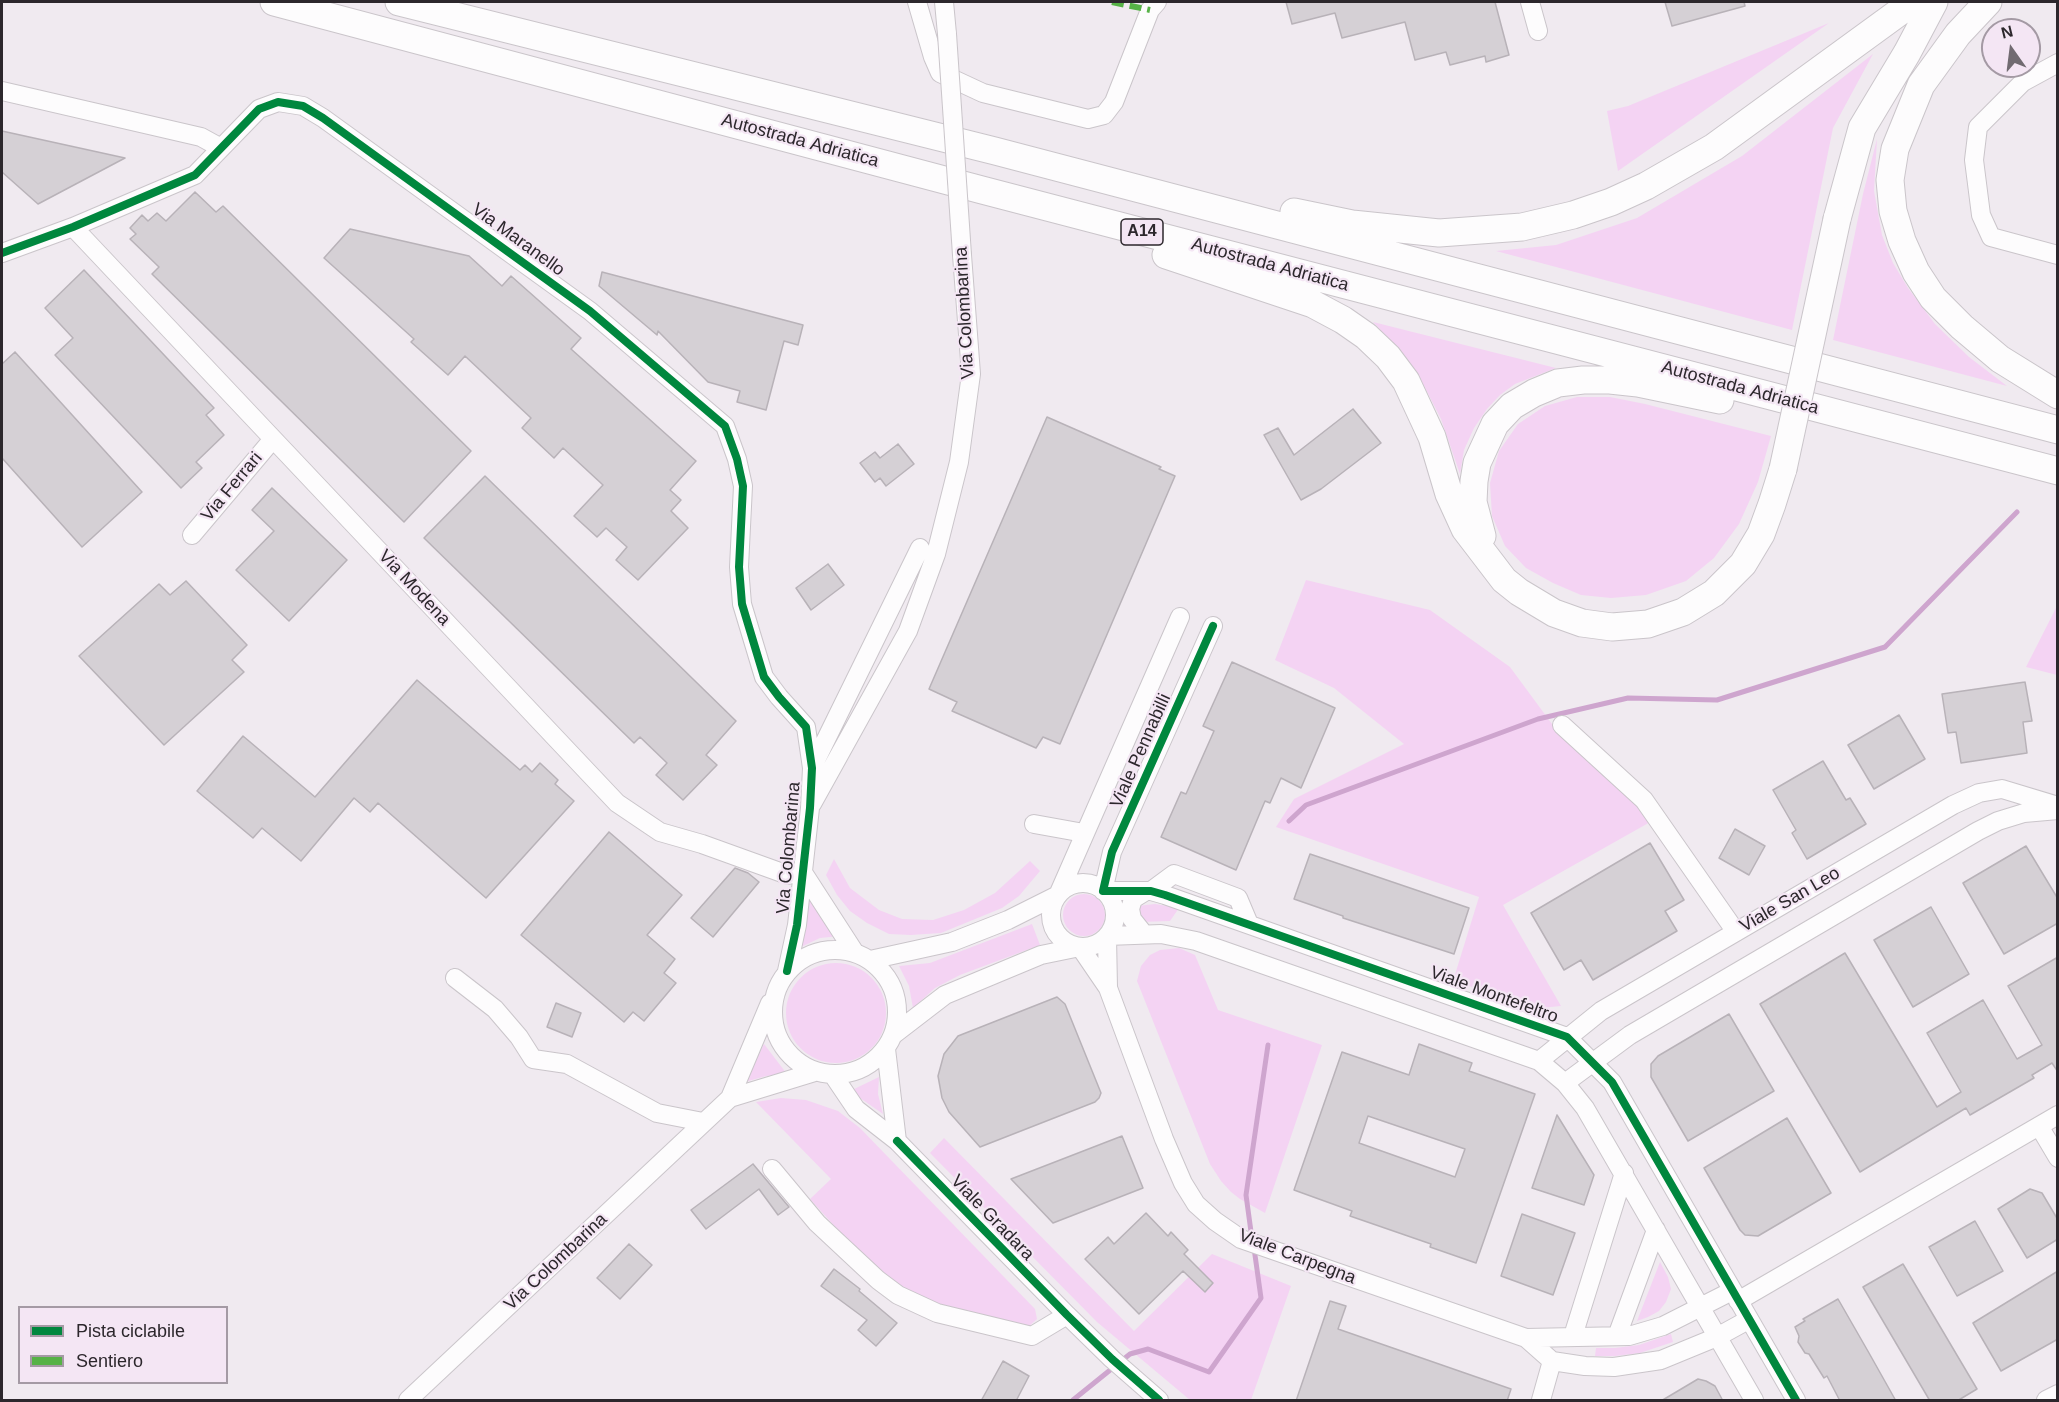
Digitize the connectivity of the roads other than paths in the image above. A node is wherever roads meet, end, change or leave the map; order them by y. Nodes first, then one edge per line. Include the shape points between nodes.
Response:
1 (274, 2) edge
2 (399, 2) edge
3 (917, 2) edge
4 (944, 2) edge
5 (1156, 2) edge
6 (1530, 2) edge
7 (1913, 2) edge
8 (1934, 2) edge
9 (1977, 2) edge
10 (1988, 2) edge
11 (1538, 30) dead end
12 (1907, 53) junction
13 (2058, 63) edge
14 (2, 91) edge
15 (221, 148) junction
16 (995, 151) junction
17 (982, 190) junction
18 (73, 227) junction
19 (2, 253) edge
20 (2058, 255) edge
21 (2058, 395) edge
22 (2058, 430) edge
23 (273, 439) junction
24 (2011, 459) junction
25 (2058, 471) edge
26 (192, 535) dead end
27 (920, 548) dead end
28 (1491, 563) junction
29 (1180, 617) dead end
30 (1213, 626) dead end
31 (1562, 725) dead end
32 (806, 727) joint
33 (812, 768) junction
34 (810, 808) junction
35 (2058, 808) edge
36 (1034, 824) dead end
37 (1084, 834) junction
38 (802, 872) junction
39 (1103, 891) junction
40 (1148, 891) junction
41 (1058, 895) junction
42 (1736, 932) junction
43 (1144, 934) junction
44 (1107, 936) junction
45 (1080, 947) junction
46 (862, 956) junction
47 (787, 971) junction
48 (455, 978) dead end
49 (1108, 988) junction
50 (776, 990) junction
51 (1567, 1037) junction
52 (890, 1042) junction
53 (1539, 1061) junction
54 (1593, 1062) junction
55 (824, 1074) junction
56 (1565, 1083) junction
57 (730, 1098) junction
58 (2058, 1115) edge
59 (703, 1122) junction
60 (2039, 1126) junction
61 (897, 1141) junction
62 (2058, 1158) edge
63 (772, 1169) dead end
64 (1624, 1173) junction
65 (1656, 1230) junction
66 (1735, 1296) junction
67 (1701, 1309) junction
68 (1066, 1315) junction
69 (1749, 1320) junction
70 (1573, 1336) junction
71 (1617, 1336) junction
72 (1717, 1337) junction
73 (1526, 1338) junction
74 (1552, 1361) junction
75 (2058, 1394) edge
76 (408, 1401) edge
77 (1159, 1401) edge
78 (1541, 1401) edge
79 (1754, 1401) edge
80 (1796, 1401) edge
81 (2046, 1401) edge

1 - 17 highway, Autostrada Adriatica / A14
2 - 16 highway, Autostrada Adriatica / A14
3 - 5 street via 940,73 983,93 1088,119 1104,115 1114,102
4 - 34 street, Via Colombarina, bridge via 971,374 958,462 936,554 908,631
6 - 11 street
7 - 16 highway via 1714,147 1611,202 1522,227 1439,232 1352,224
8 - 12 highway
9 - 12 highway
10 - 21 highway via 1958,34 1922,85 1895,149 1890,180 1893,211 1916,272 1933,298 2000,359
12 - 28 highway, bridge via 1862,128 1837,219 1783,469 1761,534 1743,564 1714,593 1683,612 1648,624 1612,627 1582,623 1554,613 1519,592
13 - 20 street via 2023,81 1978,127 1974,160 1981,215 1991,237
14 - 15 street via 201,137
15 - 18 street, Via Maranello via 195,175
15 - 32 street, Via Maranello via 259,109 278,102 303,106 590,311 725,426 743,486 739,567 742,604 764,677
16 - 22 highway, Autostrada Adriatica / A14
17 - 24 highway, Autostrada Adriatica / A14
17 - 28 highway via 1312,304 1366,336 1406,381 1432,437 1449,494 1465,529
18 - 19 street, Via Maranello
18 - 23 street, Via Modena
23 - 26 street, Via Ferrari
23 - 38 street, Via Modena via 617,803 660,832 788,875
24 - 25 highway, Autostrada Adriatica / A14
24 - 28 highway via 1638,383 1558,383 1512,406 1495,424 1477,463 1473,502
27 - 33 street, Via Colombarina
29 - 37 street, Viale Pennabilli
30 - 39 street, Viale Pennabilli via 1112,852
31 - 42 street via 1644,800
32 - 33 street, Via Colombarina
33 - 34 street, Via Colombarina
34 - 38 street, Via Colombarina
35 - 42 street, Viale San Leo via 2002,789 1979,793
35 - 54 street, Viale San Leo via 2024,813 1978,831 1640,1029
36 - 37 street
37 - 41 street, Viale Pennabilli
38 - 46 street, Via Colombarina
38 - 47 street, Via Colombarina
39 - 40 street, Viale Montefeltro
39 - 41 street via 1085,883 1066,888
39 - 44 street via 1110,898 1115,917
40 - 43 street via 1133,899 1130,909 1132,919
40 - 51 street, Viale Montefeltro
41 - 45 street via 1050,913 1055,932
41 - 46 street via 952,942
42 - 51 street, Viale San Leo via 1601,1011
43 - 44 street
43 - 53 street via 1196,941 1214,955
44 - 45 street
44 - 49 street, Viale Carpegna
45 - 49 street, Viale Carpegna
45 - 52 street via 1041,955 945,995
46 - 47 street via 837,950 818,952
46 - 52 street via 885,975 895,993 897,1014
47 - 50 street
48 - 59 street via 495,1009 533,1059 567,1064 657,1113
49 - 73 street, Viale Carpegna via 1184,1183 1196,1204 1215,1221 1241,1239
50 - 55 street via 774,1030 783,1048 797,1063
50 - 57 street, Via Colombarina
51 - 53 street, Viale San Leo
51 - 54 street, Viale Montefeltro
52 - 55 street via 871,1063 853,1072
52 - 61 street
53 - 56 street
54 - 56 street, Viale San Leo
54 - 66 street, Viale Montefeltro via 1612,1082
55 - 57 street, Via Colombarina
55 - 61 street, Viale Gradara via 856,1109
56 - 64 street via 1585,1108
57 - 59 street, Via Colombarina
58 - 60 street
59 - 76 street, Via Colombarina
60 - 62 street
60 - 66 street
61 - 68 street, Viale Gradara
63 - 68 street via 817,1223 898,1295 937,1313 1032,1336
64 - 65 street
64 - 70 street
65 - 67 street
65 - 71 street
66 - 67 street, Viale Carpegna
66 - 69 street, Viale Montefeltro
67 - 71 street, Viale Carpegna via 1663,1326
67 - 72 street
68 - 77 street, Viale Gradara
69 - 72 street
69 - 80 street, Viale Montefeltro
70 - 71 street, Viale Carpegna
70 - 73 street, Viale Carpegna
72 - 74 street via 1661,1360 1614,1367
72 - 79 street
73 - 74 street, Viale Carpegna
74 - 78 street
75 - 81 street

